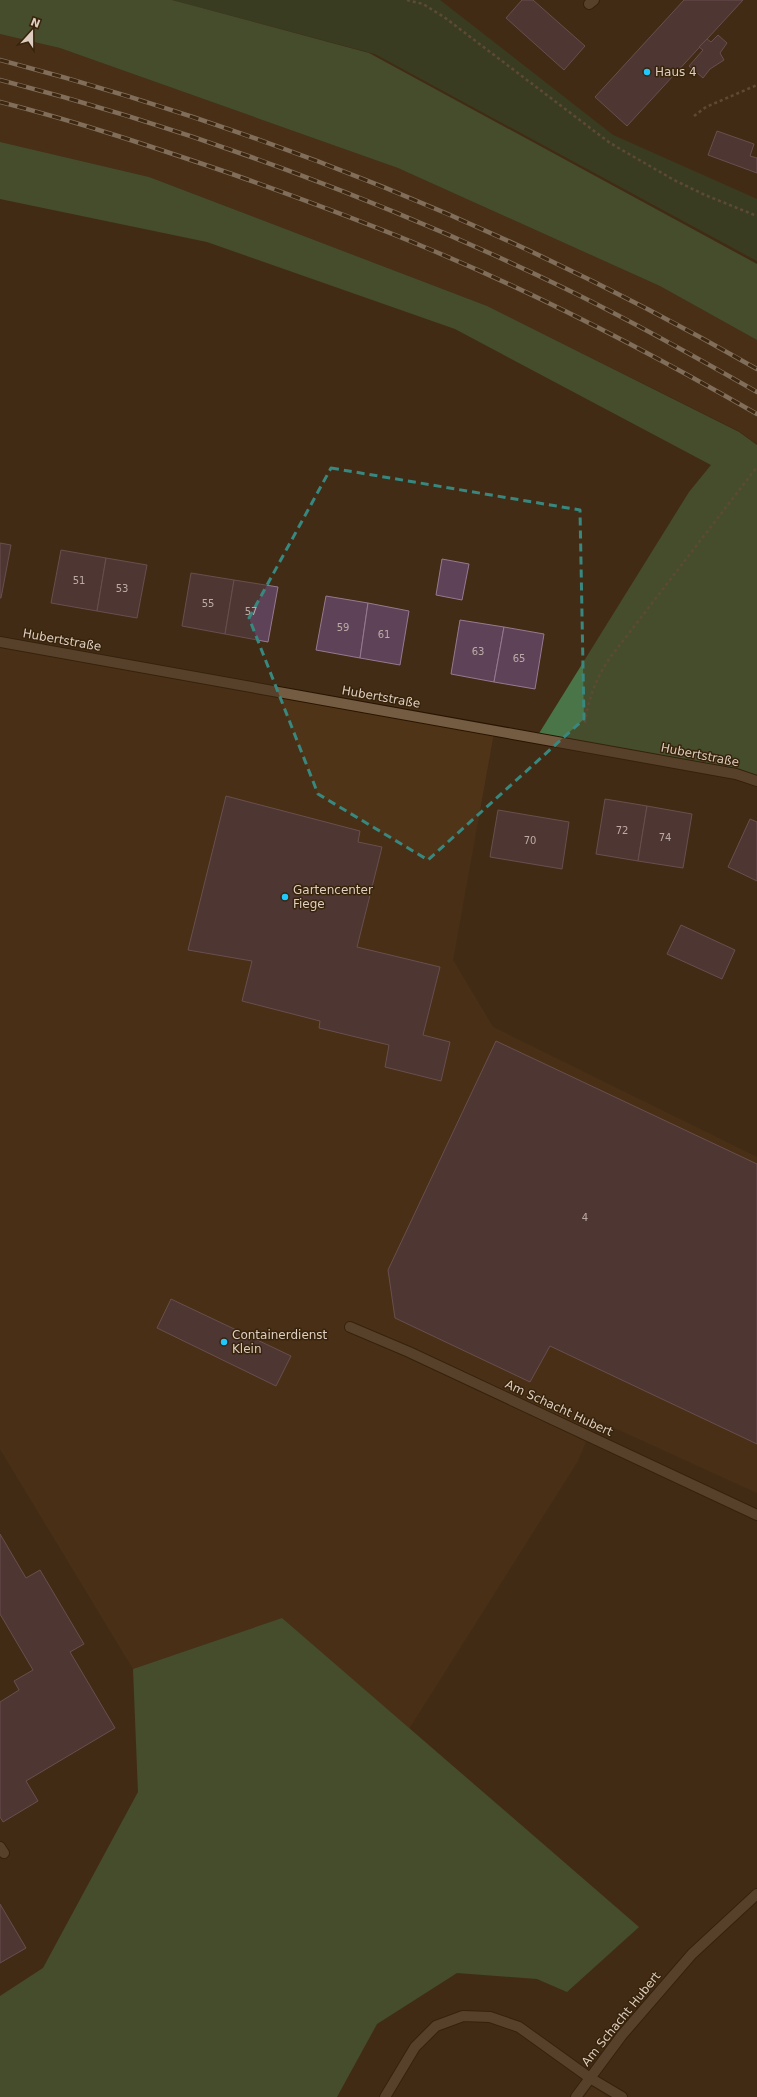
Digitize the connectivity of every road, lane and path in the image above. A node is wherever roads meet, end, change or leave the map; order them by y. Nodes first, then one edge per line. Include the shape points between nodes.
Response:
1 (407, 0) edge
2 (757, 85) edge
3 (694, 116) dead end
4 (757, 216) edge
5 (757, 467) edge
6 (0, 642) edge
7 (582, 745) junction
8 (757, 781) edge
9 (350, 1327) dead end
10 (757, 1515) edge
11 (757, 1894) edge
12 (590, 2078) junction
13 (385, 2097) edge
14 (576, 2097) edge
15 (622, 2097) edge

1 - 4 path via 423,4 444,17 610,143 674,180
2 - 3 path via 706,107
5 - 7 path via 598,676 591,694
6 - 7 street, Hubertstraße
7 - 8 street, Hubertstraße via 736,774
9 - 10 street, Am Schacht Hubert via 409,1352
11 - 12 street, Am Schacht Hubert via 692,1954 622,2035
12 - 13 street, Am Schacht Hubert via 519,2027 490,2017 463,2016 436,2026 415,2046
12 - 14 street
12 - 15 street

